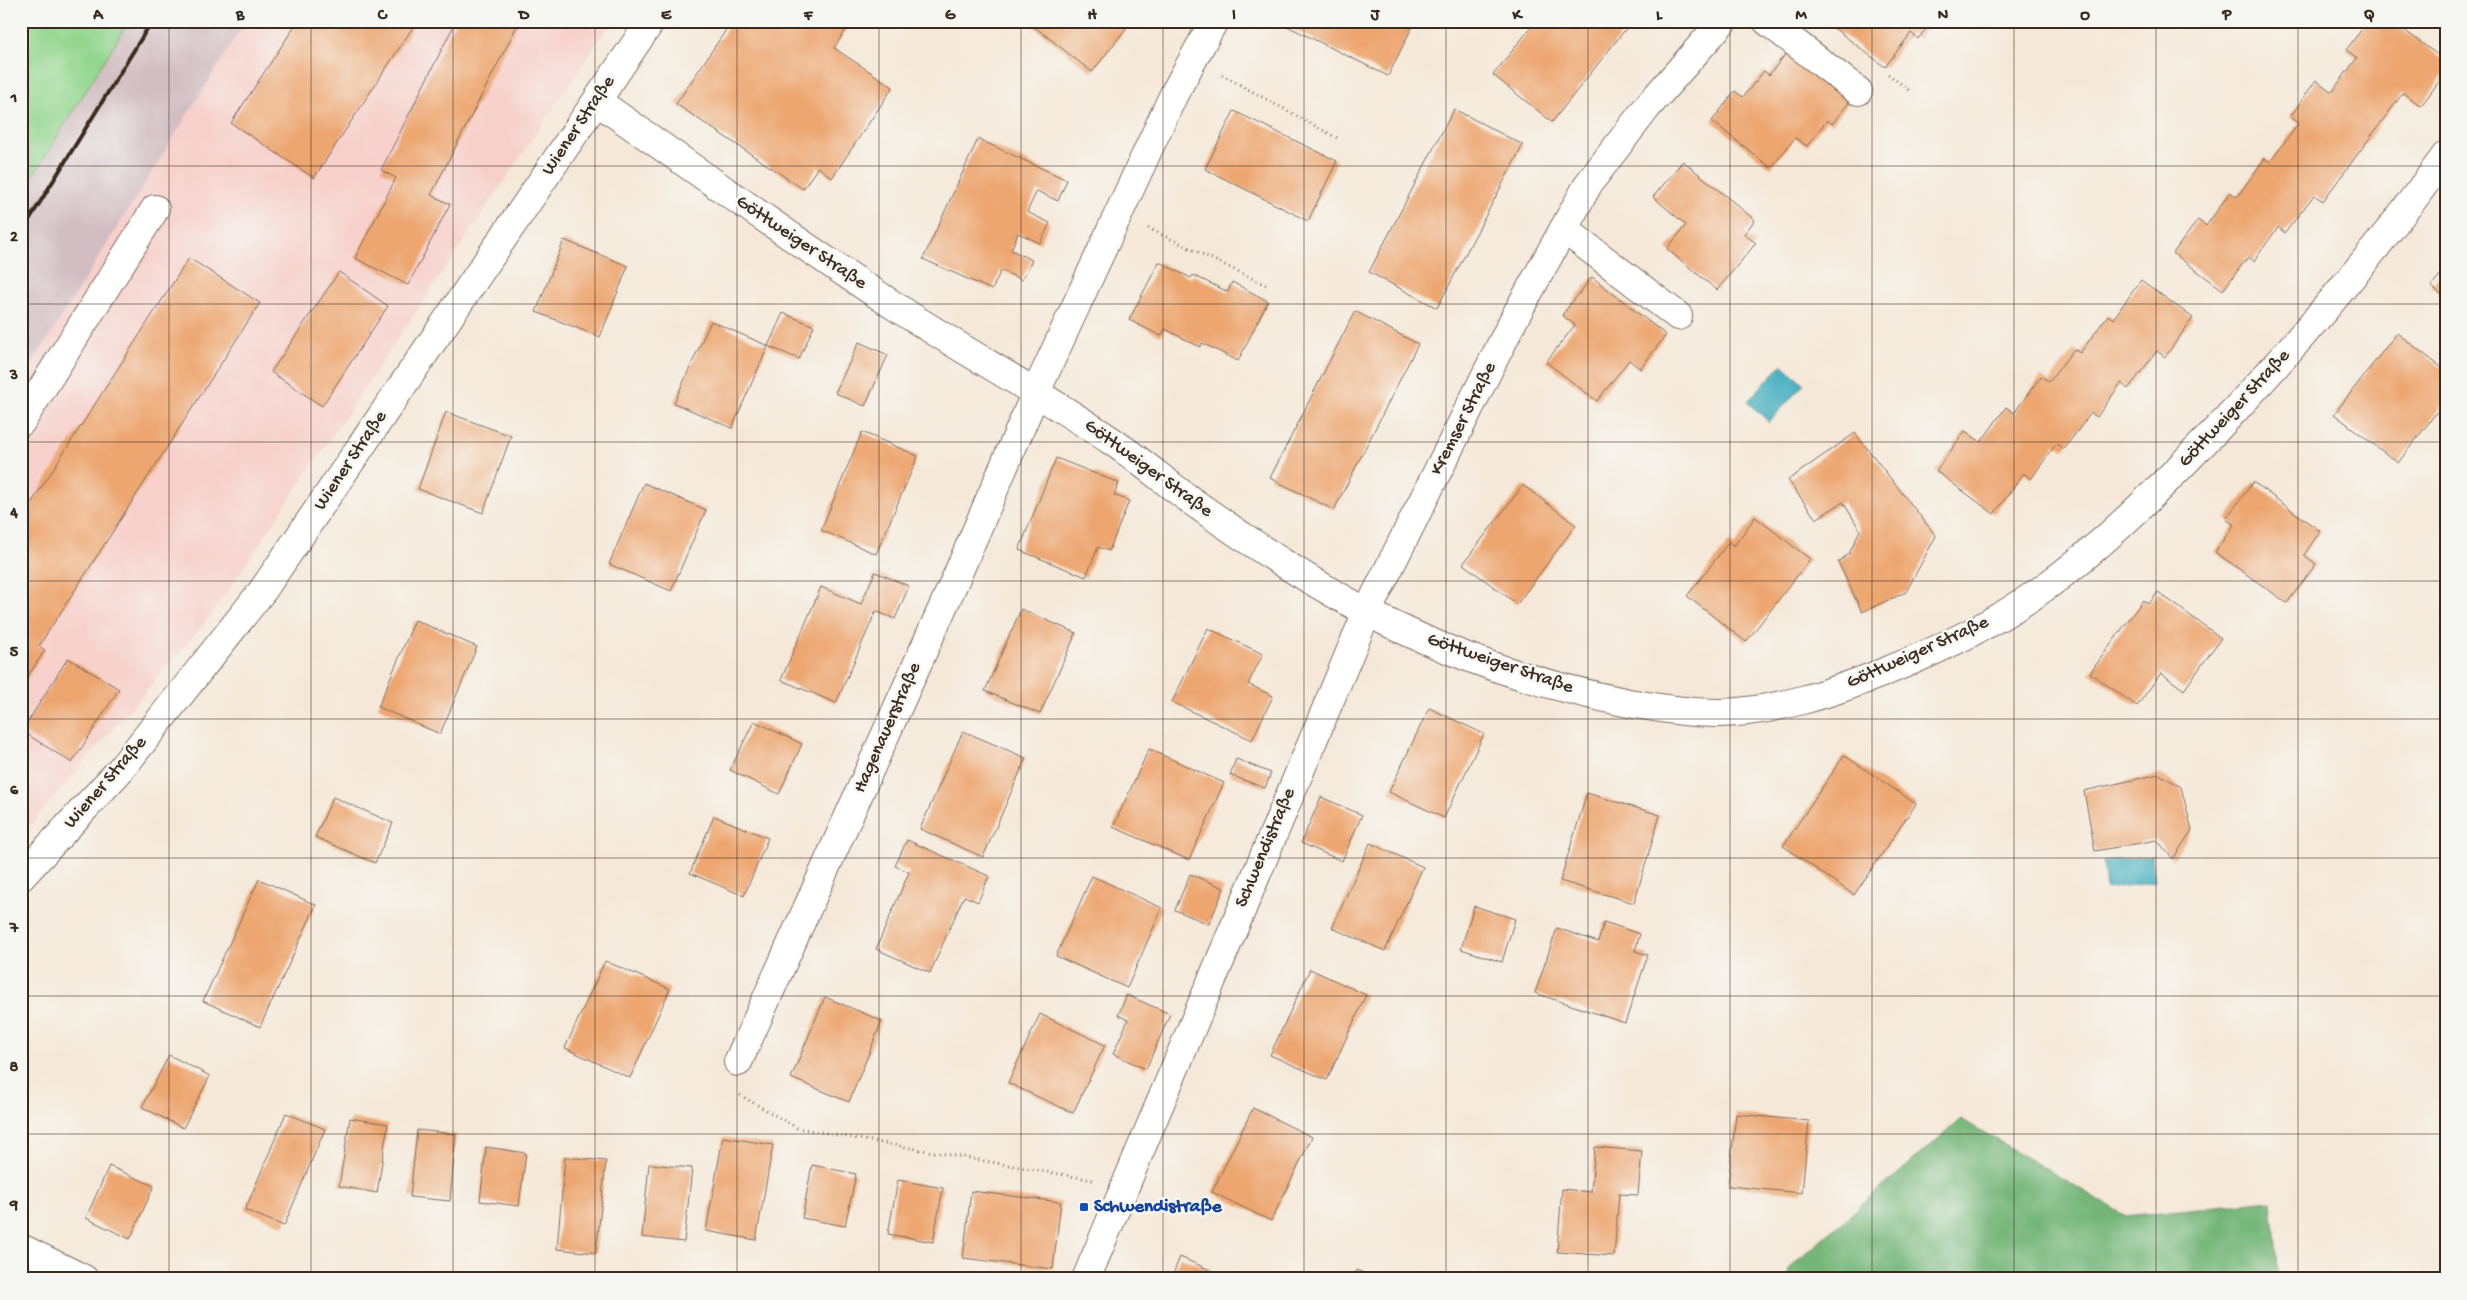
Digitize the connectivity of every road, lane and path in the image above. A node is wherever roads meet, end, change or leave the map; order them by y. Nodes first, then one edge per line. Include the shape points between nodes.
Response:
1 (651, 21) edge
2 (1214, 21) edge
3 (1722, 21) edge
4 (1767, 21) edge
5 (1239, 84) dead end
6 (1858, 91) dead end
7 (597, 101) junction
8 (1339, 140) dead end
9 (2446, 155) edge
10 (155, 209) dead end
11 (1564, 229) junction
12 (1165, 236) dead end
13 (1266, 285) dead end
14 (1678, 316) dead end
15 (1036, 392) junction
16 (21, 422) edge
17 (1366, 612) junction
18 (21, 877) edge
19 (738, 1062) joint
20 (1125, 1186) junction
21 (21, 1248) edge
22 (84, 1279) edge
23 (1086, 1279) edge

1 - 7 street, Wiener Straße
2 - 15 street via 1174,94
3 - 11 street, Kremser Straße via 1621,139 1589,183
4 - 6 street
5 - 8 path
7 - 15 street, Göttweiger Straße via 888,302
7 - 18 street, Wiener Straße via 263,590 120,769
9 - 17 street, Göttweiger Straße via 2345,288 2275,367 2160,488 2102,543 2038,593 1968,634 1900,666 1848,687 1780,705 1720,713 1666,710 1533,680 1412,634
10 - 16 street
11 - 14 street
11 - 17 street, Kremser Straße via 1516,315
12 - 13 path
15 - 17 street, Göttweiger Straße via 1116,444 1203,509
15 - 19 street, Hagenauerstraße
17 - 20 street, Schwendistraße
19 - 20 path via 740,1096 797,1128
20 - 23 street, Schwendistraße
21 - 22 street

